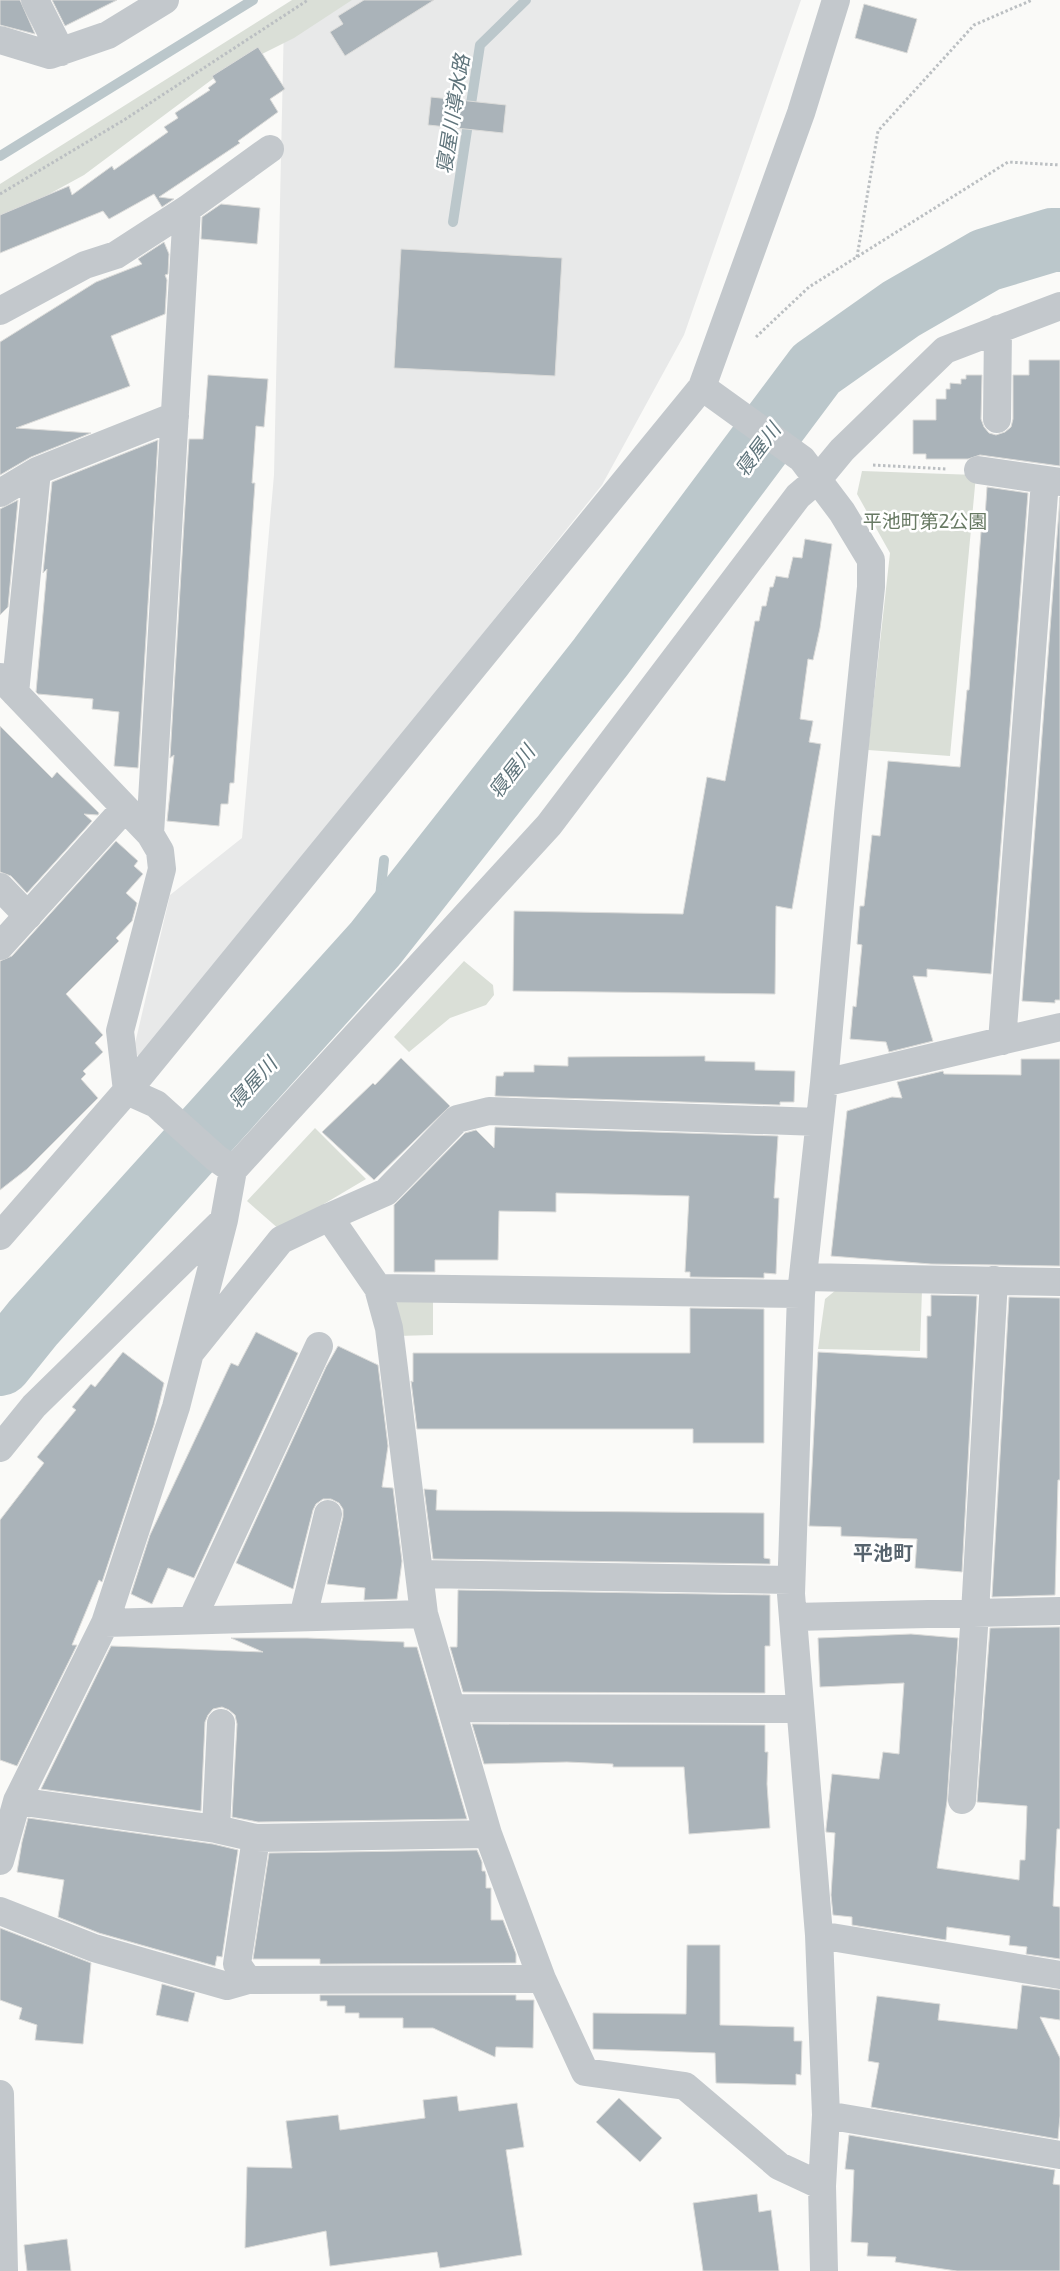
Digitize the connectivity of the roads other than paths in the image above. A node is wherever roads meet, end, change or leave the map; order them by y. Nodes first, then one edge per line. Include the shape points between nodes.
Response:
1 (35, 0) edge
2 (165, 0) edge
3 (836, 0) edge
4 (0, 40) edge
5 (61, 52) junction
6 (270, 149) dead end
7 (187, 209) junction
8 (1060, 306) edge
9 (0, 311) edge
10 (998, 329) junction
11 (711, 393) junction
12 (175, 416) junction
13 (997, 419) dead end
14 (810, 469) junction
15 (978, 470) road end
16 (37, 472) junction
17 (1052, 482) edge
18 (0, 493) edge
19 (7, 685) edge
20 (125, 808) junction
21 (150, 834) junction
22 (0, 887) edge
23 (28, 916) junction
24 (0, 946) edge
25 (1060, 1027) edge
26 (1002, 1041) junction
27 (824, 1084) junction
28 (127, 1091) junction
29 (819, 1122) junction
30 (225, 1164) junction
31 (329, 1217) junction
32 (224, 1220) junction
33 (0, 1236) edge
34 (994, 1280) junction
35 (1060, 1282) edge
36 (803, 1285) junction
37 (378, 1288) junction
38 (319, 1346) dead end
39 (190, 1353) junction
40 (0, 1448) edge
41 (328, 1514) dead end
42 (420, 1574) junction
43 (791, 1580) junction
44 (1060, 1611) edge
45 (975, 1613) junction
46 (424, 1614) junction
47 (303, 1617) junction
48 (793, 1617) junction
49 (192, 1620) junction
50 (105, 1623) junction
51 (452, 1708) junction
52 (800, 1709) junction
53 (221, 1723) dead end
54 (962, 1800) dead end
55 (17, 1801) junction
56 (216, 1829) junction
57 (488, 1834) junction
58 (256, 1838) junction
59 (0, 1861) edge
60 (0, 1911) edge
61 (819, 1935) junction
62 (1060, 1975) edge
63 (542, 1979) junction
64 (248, 1980) junction
65 (0, 2094) edge
66 (826, 2115) junction
67 (1060, 2155) edge
68 (822, 2186) junction
69 (4, 2271) edge
70 (824, 2271) edge

1 - 5 street
2 - 5 street via 108,35
3 - 11 street
4 - 5 street via 50,55
6 - 7 street
7 - 9 street via 116,255 85,264
7 - 12 street
8 - 10 street
10 - 13 street
10 - 14 street via 945,350 842,450
11 - 14 street
11 - 28 street
12 - 16 street
12 - 21 street
14 - 27 street via 842,512 871,560
14 - 30 street via 798,496 549,825
15 - 17 street
16 - 18 street
16 - 19 street
17 - 26 street
19 - 20 street
20 - 21 street
20 - 23 street
21 - 28 street via 160,851 162,870 120,1031
22 - 23 street
23 - 24 street
25 - 26 street
26 - 27 street
27 - 29 street
28 - 30 street via 156,1104
28 - 33 street
29 - 31 street via 490,1111 457,1119 386,1192
29 - 36 street
30 - 32 street
31 - 37 street
31 - 39 street via 281,1240
32 - 39 street
32 - 40 street via 34,1406
34 - 35 street
34 - 36 street
34 - 45 street
36 - 37 street
36 - 43 street
37 - 42 street via 389,1328
38 - 49 street
39 - 50 street via 176,1407
41 - 47 street
42 - 43 street
42 - 46 street
43 - 48 street
44 - 45 street
45 - 48 street
45 - 54 street
46 - 47 street
46 - 51 street
47 - 49 street
48 - 52 street
49 - 50 street
50 - 55 street
51 - 52 street
51 - 57 street
52 - 61 street
53 - 56 street
55 - 56 street
55 - 59 street
56 - 58 street
57 - 58 street
57 - 63 street
58 - 64 street via 237,1964
60 - 64 street via 94,1948 227,1986
61 - 62 street
61 - 66 street
63 - 64 street
63 - 68 street via 585,2072 686,2086 779,2166
65 - 69 street
66 - 67 street
66 - 68 street
68 - 70 street

